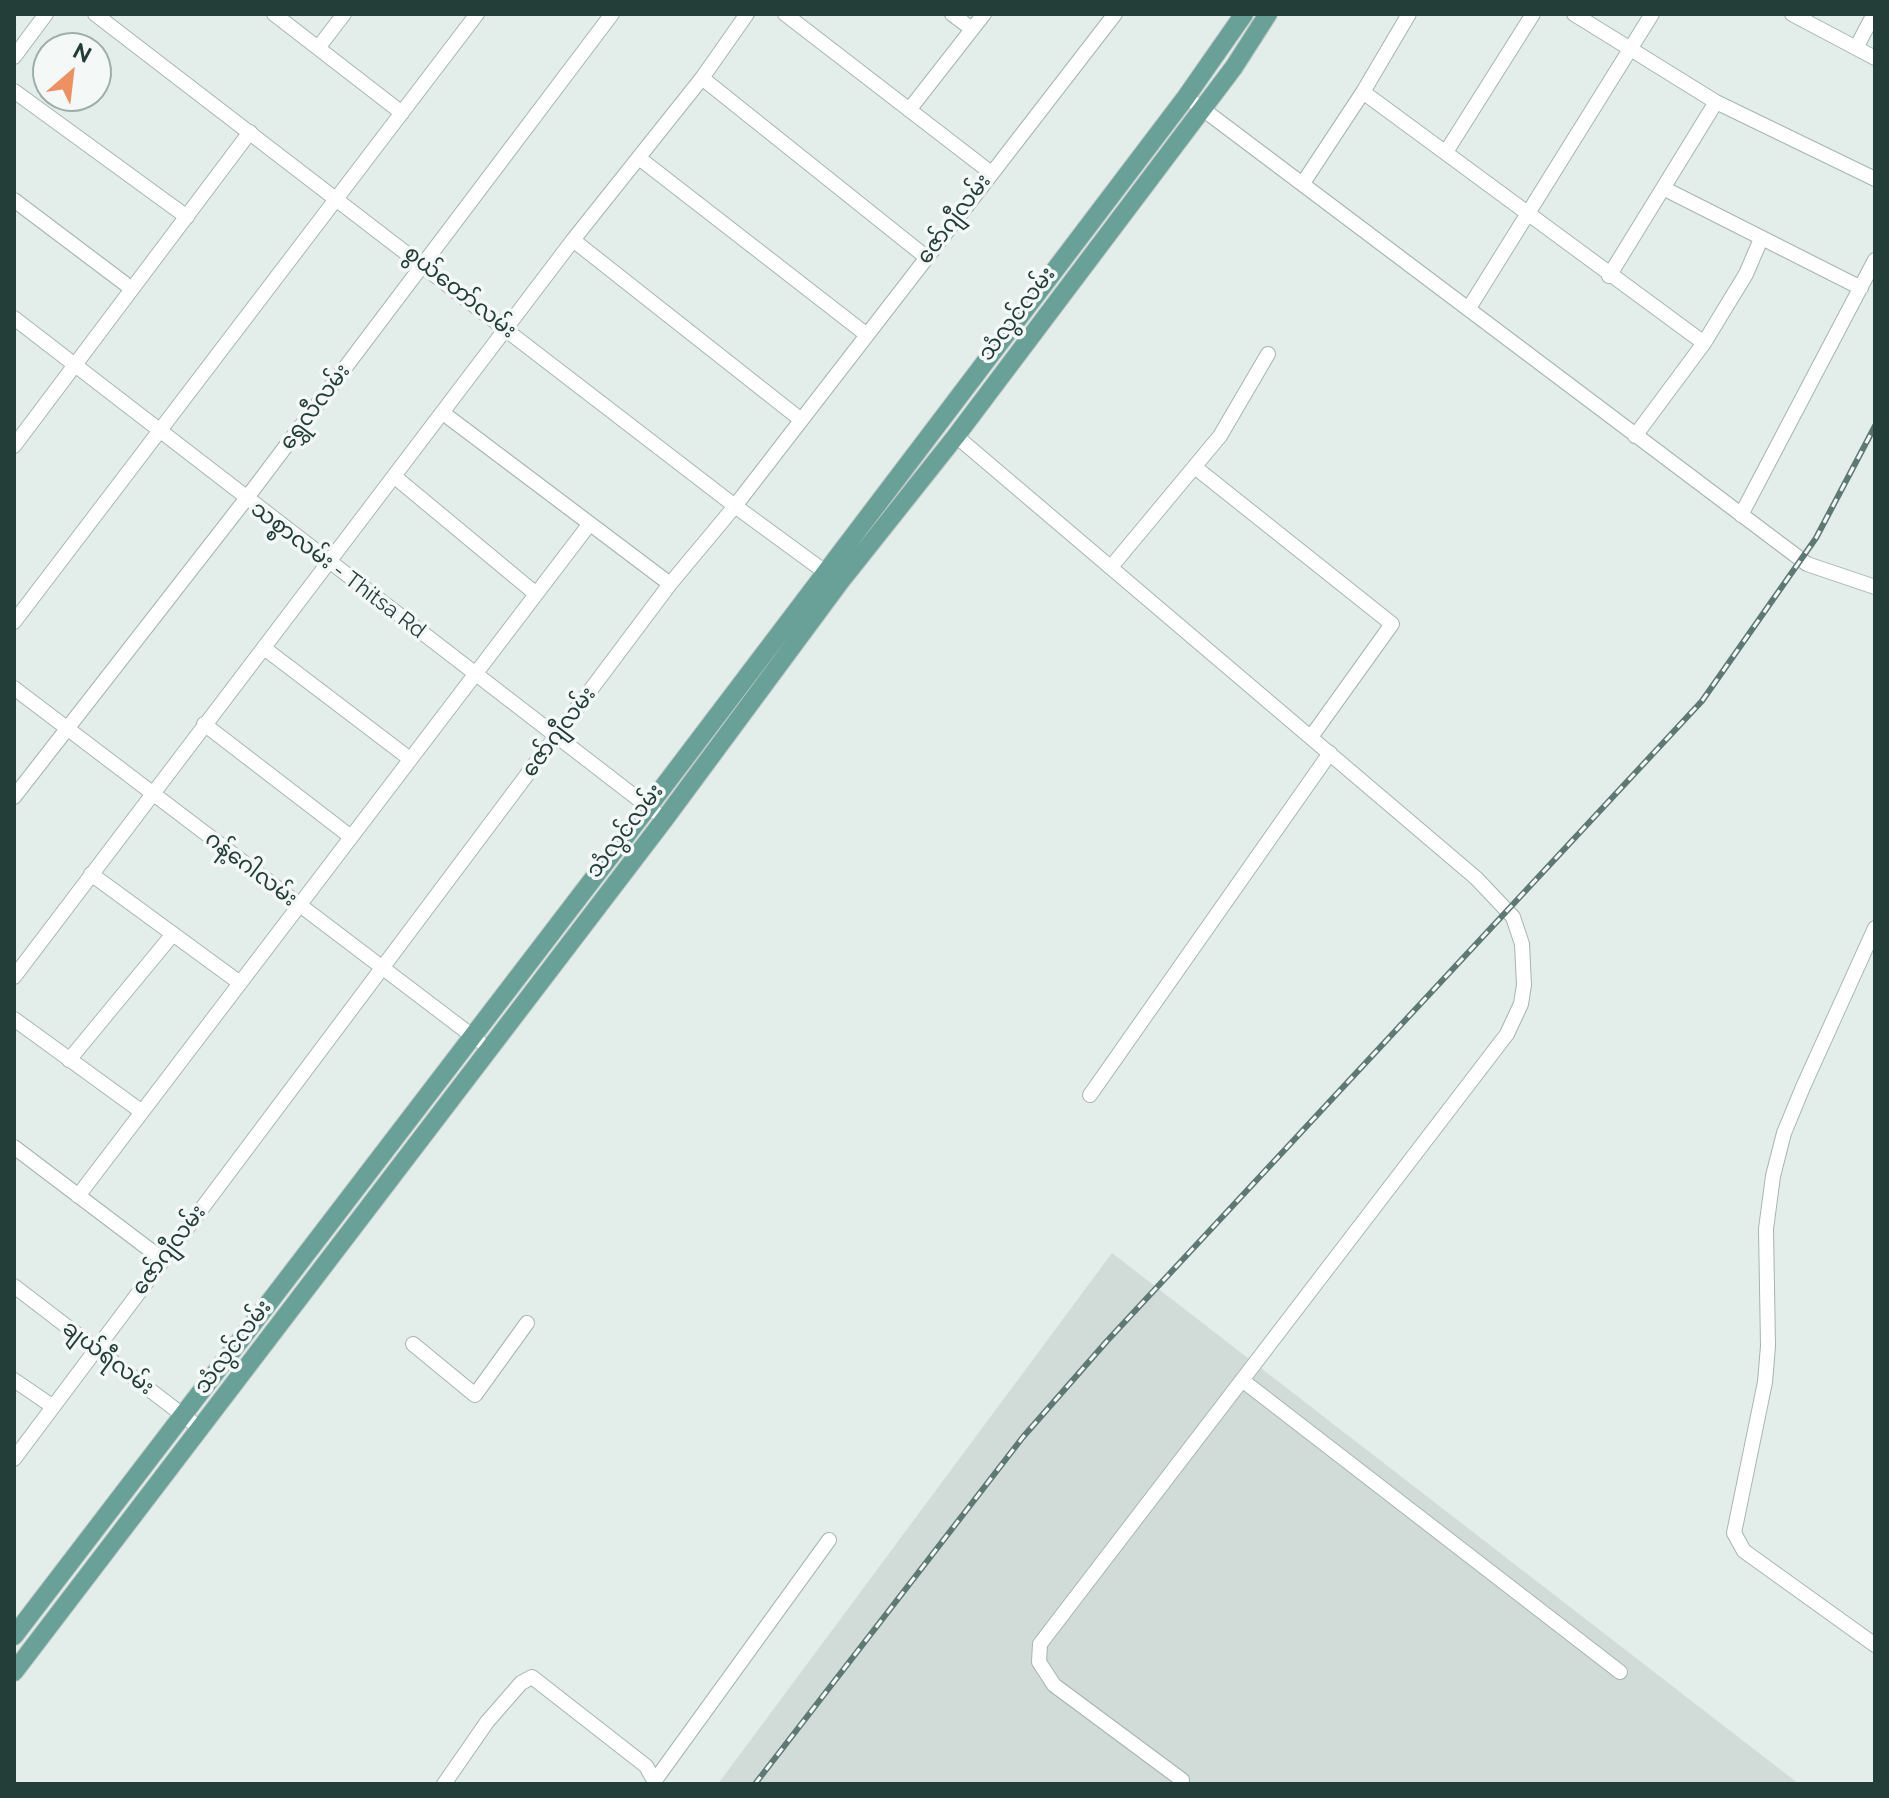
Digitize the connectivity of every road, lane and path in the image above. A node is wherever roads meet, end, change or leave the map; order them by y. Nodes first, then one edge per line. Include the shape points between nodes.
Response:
1 (46, 14) edge
2 (95, 14) edge
3 (274, 14) edge
4 (344, 14) edge
5 (477, 14) edge
6 (612, 14) edge
7 (747, 14) edge
8 (785, 14) edge
9 (952, 14) edge
10 (984, 14) edge
11 (1115, 14) edge
12 (1244, 14) edge
13 (1268, 14) edge
14 (1409, 14) edge
15 (1533, 14) edge
16 (1574, 14) edge
17 (1652, 14) edge
18 (1792, 14) edge
19 (1874, 14) edge
20 (972, 29) junction
21 (318, 48) junction
22 (1856, 48) junction
23 (1630, 49) junction
24 (14, 57) edge
25 (1875, 58) edge
26 (702, 78) junction
27 (14, 91) edge
28 (1363, 92) junction
29 (1186, 97) junction
30 (1716, 102) junction
31 (1202, 109) junction
32 (909, 110) junction
33 (402, 113) junction
34 (250, 132) junction
35 (1446, 152) junction
36 (639, 158) junction
37 (990, 172) junction
38 (1875, 179) edge
39 (1303, 183) junction
40 (1665, 189) junction
41 (338, 199) junction
42 (14, 200) edge
43 (1528, 214) junction
44 (187, 217) junction
45 (1761, 239) junction
46 (573, 240) junction
47 (926, 257) junction
48 (1875, 260) edge
49 (422, 263) junction
50 (1609, 276) junction
51 (1861, 288) junction
52 (132, 289) junction
53 (1469, 308) junction
54 (14, 318) edge
55 (507, 328) junction
56 (867, 335) junction
57 (1001, 339) junction
58 (1704, 343) junction
59 (1018, 352) junction
60 (1268, 354) dead end
61 (74, 365) junction
62 (443, 413) junction
63 (800, 419) junction
64 (160, 432) junction
65 (956, 436) junction
66 (1635, 436) junction
67 (14, 446) edge
68 (1196, 468) junction
69 (395, 477) junction
70 (246, 499) junction
71 (735, 506) junction
72 (1741, 515) junction
73 (588, 526) junction
74 (329, 563) junction
75 (1111, 567) junction
76 (832, 577) junction
77 (670, 584) junction
78 (1875, 587) edge
79 (536, 594) junction
80 (14, 622) edge
81 (264, 648) junction
82 (475, 674) junction
83 (14, 688) edge
84 (204, 724) junction
85 (66, 728) junction
86 (556, 735) junction
87 (1311, 737) junction
88 (1330, 753) junction
89 (410, 759) junction
90 (151, 793) junction
91 (14, 797) edge
92 (648, 807) junction
93 (664, 820) junction
94 (351, 837) junction
95 (91, 874) junction
96 (299, 905) junction
97 (1875, 928) edge
98 (173, 934) junction
99 (383, 969) junction
100 (14, 977) edge
101 (240, 983) junction
102 (14, 1019) edge
103 (472, 1036) junction
104 (488, 1049) junction
105 (69, 1060) junction
106 (1090, 1095) dead end
107 (142, 1112) junction
108 (14, 1147) edge
109 (78, 1196) junction
110 (329, 1223) junction
111 (347, 1237) junction
112 (162, 1259) junction
113 (14, 1286) edge
114 (527, 1323) dead end
115 (413, 1344) dead end
116 (95, 1348) junction
117 (14, 1380) edge
118 (1242, 1380) junction
119 (52, 1406) junction
120 (183, 1415) junction
121 (201, 1429) junction
122 (14, 1459) edge
123 (829, 1540) dead end
124 (14, 1636) edge
125 (1875, 1645) edge
126 (14, 1672) edge
127 (1620, 1672) dead end
128 (1182, 1780) dead end
129 (656, 1782) edge
130 (444, 1784) edge

1 - 24 street
2 - 34 street, စွယ်တော်လမ်း
3 - 21 street
4 - 21 street
5 - 33 street
6 - 49 street, ရွှေလီလမ်း
7 - 26 street
8 - 32 street
9 - 20 street
10 - 20 street
11 - 37 street, ဇော်ဂျီလမ်း
12 - 29 main road, သံလွင်လမ်း
13 - 31 main road, သံလွင်လမ်း
14 - 28 street
15 - 35 street
16 - 23 street
17 - 23 street
18 - 22 street
19 - 22 street
20 - 32 street
21 - 33 street
22 - 25 street
23 - 30 street
23 - 43 street
26 - 36 street
26 - 47 street
27 - 44 street
28 - 35 street
28 - 39 street
29 - 31 street
29 - 57 main road, သံလွင်လမ်း
30 - 38 street
30 - 40 street
31 - 39 street
31 - 59 main road, သံလွင်လမ်း
32 - 37 street
33 - 41 street
34 - 41 street, စွယ်တော်လမ်း
34 - 44 street
35 - 43 street
36 - 46 street
36 - 56 street
37 - 47 street, ဇော်ဂျီလမ်း
39 - 53 street via 1381,247
40 - 45 street
40 - 50 street
41 - 49 street, စွယ်တော်လမ်း
41 - 64 street
42 - 52 street
43 - 50 street
43 - 53 street
44 - 52 street
45 - 51 street
45 - 58 street
46 - 55 street
46 - 63 street
47 - 56 street, ဇော်ဂျီလမ်း
48 - 51 street
49 - 55 street, စွယ်တော်လမ်း
49 - 70 street, ရွှေလီလမ်း
50 - 58 street
51 - 72 street
52 - 61 street
53 - 66 street
54 - 61 street, သစ္စာလမ်း - Thitsa Rd
55 - 62 street
55 - 71 street, စွယ်တော်လမ်း
56 - 63 street, ဇော်ဂျီလမ်း
57 - 59 main road
57 - 76 main road, သံလွင်လမ်း
58 - 66 street
59 - 65 main road, သံလွင်လမ်း
60 - 68 street
61 - 64 street, သစ္စာလမ်း - Thitsa Rd
61 - 67 street
62 - 69 street
62 - 73 street
63 - 71 street, ဇော်ဂျီလမ်း
64 - 70 street, သစ္စာလမ်း - Thitsa Rd
64 - 80 street
65 - 75 street
65 - 76 main road, သံလွင်လမ်း
66 - 72 street
68 - 75 street
68 - 87 street via 1392,624
69 - 74 street
69 - 79 street
70 - 74 street, သစ္စာလမ်း - Thitsa Rd
70 - 85 street, ရွှေလီလမ်း
71 - 76 street, စွယ်တော်လမ်း
71 - 77 street, ဇော်ဂျီလမ်း
72 - 78 street via 1807,564
73 - 77 street
73 - 79 street
74 - 81 street
74 - 82 street, သစ္စာလမ်း - Thitsa Rd
75 - 87 street
76 - 92 main road, သံလွင်လမ်း
76 - 93 main road, သံလွင်လမ်း
77 - 86 street, ဇော်ဂျီလမ်း
79 - 82 street
81 - 84 street
81 - 89 street
82 - 86 street, သစ္စာလမ်း - Thitsa Rd
82 - 89 street
83 - 85 street, ဂန့်ဂေါလမ်း
84 - 90 street
84 - 94 street
85 - 90 street, ဂန့်ဂေါလမ်း
85 - 91 street, ရွှေလီလမ်း
86 - 92 street, သစ္စာလမ်း - Thitsa Rd
86 - 99 street, ဇော်ဂျီလမ်း
87 - 88 street
88 - 106 street
88 - 118 street via 1499,900 1513,917 1522,944 1524,985 1507,1034
89 - 94 street
90 - 95 street
90 - 96 street, ဂန့်ဂေါလမ်း
92 - 93 street, သစ္စာလမ်း - Thitsa Rd
92 - 103 main road, သံလွင်လမ်း
93 - 104 main road, သံလွင်လမ်း
94 - 96 street
95 - 98 street
95 - 100 street
96 - 99 street, ဂန့်ဂေါလမ်း
96 - 101 street
97 - 125 street via 1784,1133 1773,1176 1766,1229 1765,1382 1734,1533 1744,1551
98 - 101 street
98 - 105 street
99 - 103 street, ဂန့်ဂေါလမ်း
99 - 112 street, ဇော်ဂျီလမ်း
101 - 107 street
102 - 105 street
103 - 104 street, ဂန့်ဂေါလမ်း
103 - 110 main road, သံလွင်လမ်း
104 - 111 main road, သံလွင်လမ်း
105 - 107 street
107 - 109 street
108 - 109 street
109 - 112 street
110 - 111 main road
110 - 120 main road, သံလွင်လမ်း
111 - 121 main road, သံလွင်လမ်း
112 - 116 street, ဇော်ဂျီလမ်း
113 - 116 street, ချယ်ရီလမ်း
114 - 115 street via 475,1395
116 - 119 street, ဇော်ဂျီလမ်း
116 - 120 street, ချယ်ရီလမ်း
117 - 119 street
118 - 127 street
118 - 128 street via 1038,1652 1054,1685
119 - 122 street, ဇော်ဂျီလမ်း
120 - 121 street, ချယ်ရီလမ်း
120 - 124 main road, သံလွင်လမ်း
121 - 126 main road, သံလွင်လမ်း
123 - 129 street
129 - 130 street via 646,1766 532,1677 487,1722

